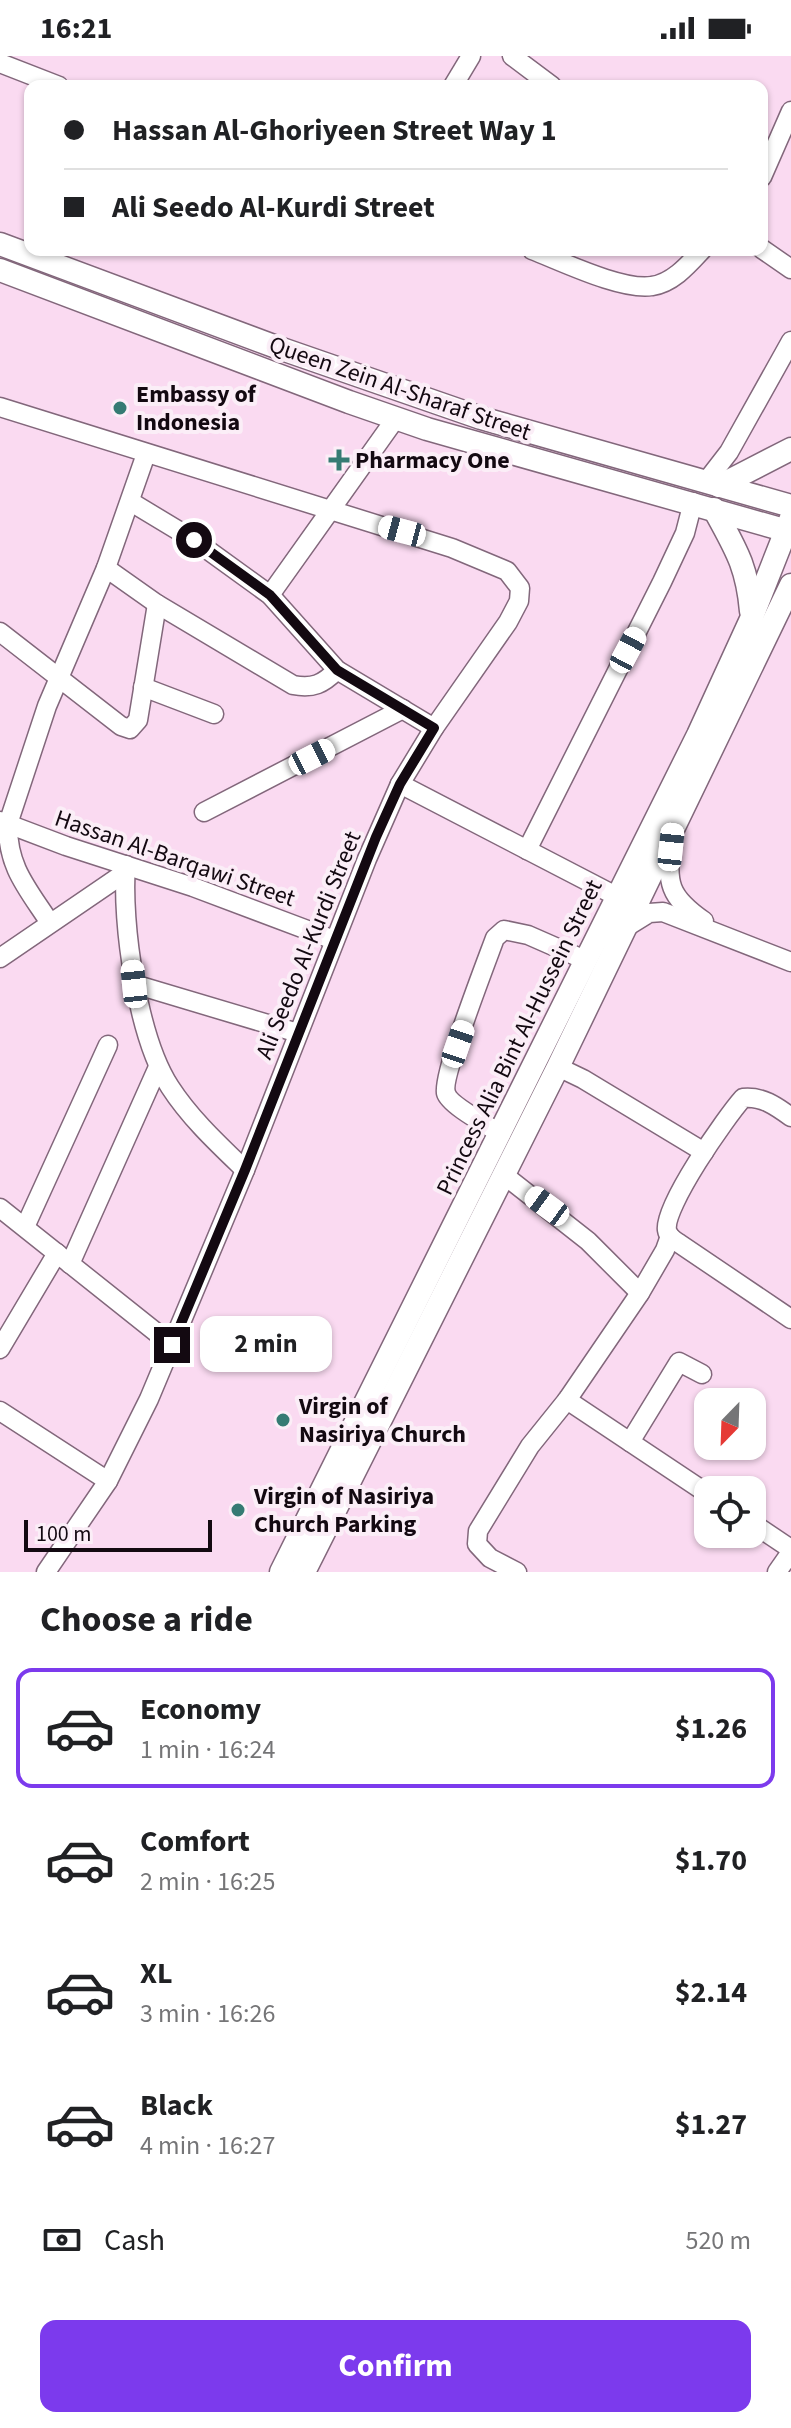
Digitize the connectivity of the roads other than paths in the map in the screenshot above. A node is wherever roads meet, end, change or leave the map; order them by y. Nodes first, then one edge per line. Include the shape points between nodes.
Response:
1 (471, 56) edge
2 (512, 56) edge
3 (11, 63) edge
4 (46, 80) edge
5 (457, 80) edge
6 (544, 80) edge
7 (791, 111) edge
8 (768, 163) edge
9 (0, 244) edge
10 (24, 253) edge
11 (768, 253) edge
12 (32, 256) edge
13 (548, 256) edge
14 (696, 256) edge
15 (791, 269) edge
16 (0, 270) edge
17 (791, 341) edge
18 (0, 407) edge
19 (396, 418) junction
20 (791, 449) edge
21 (146, 454) junction
22 (712, 484) junction
23 (131, 502) junction
24 (703, 506) junction
25 (791, 506) edge
26 (330, 511) junction
27 (789, 527) edge
28 (106, 568) junction
29 (791, 585) edge
30 (270, 595) junction
31 (157, 604) junction
32 (752, 617) junction
33 (791, 621) edge
34 (0, 632) edge
35 (769, 634) junction
36 (337, 670) junction
37 (59, 678) junction
38 (143, 687) junction
39 (403, 709) junction
40 (214, 714) dead end
41 (434, 728) junction
42 (400, 784) junction
43 (204, 812) dead end
44 (4, 823) edge
45 (673, 830) junction
46 (527, 850) junction
47 (126, 869) junction
48 (616, 896) junction
49 (50, 923) junction
50 (628, 926) junction
51 (715, 930) junction
52 (334, 940) junction
53 (0, 958) edge
54 (585, 960) junction
55 (791, 962) edge
56 (134, 984) junction
57 (298, 1033) junction
58 (108, 1045) dead end
59 (534, 1064) junction
60 (158, 1067) junction
61 (556, 1071) junction
62 (791, 1117) edge
63 (501, 1134) junction
64 (704, 1152) junction
65 (245, 1170) junction
66 (504, 1175) junction
67 (0, 1208) edge
68 (25, 1227) junction
69 (670, 1236) junction
70 (64, 1258) junction
71 (640, 1293) junction
72 (791, 1319) edge
73 (172, 1345) junction
74 (0, 1349) edge
75 (702, 1374) dead end
76 (567, 1400) junction
77 (0, 1411) edge
78 (630, 1442) junction
79 (108, 1481) junction
80 (694, 1485) edge
81 (766, 1533) edge
82 (791, 1550) edge
83 (46, 1572) edge
84 (281, 1572) edge
85 (304, 1572) edge
86 (517, 1572) edge
87 (777, 1572) edge

1 - 5 street
2 - 6 street
3 - 4 street
7 - 8 street
9 - 10 main road, Queen Zein Al-Sharaf Street
11 - 15 street
12 - 22 main road, Queen Zein Al-Sharaf Street via 438,403
13 - 14 street via 641,287 674,277
16 - 19 main road, Queen Zein Al-Sharaf Street
17 - 22 street
18 - 21 street, Ali Seedo Al-Kurdi Street
19 - 24 main road, Queen Zein Al-Sharaf Street
19 - 26 street
20 - 22 main road
21 - 23 street
21 - 26 street, Ali Seedo Al-Kurdi Street
22 - 25 main road, Queen Zein Al-Sharaf Street
23 - 28 street
23 - 30 street
24 - 27 main road, Queen Zein Al-Sharaf Street
24 - 32 main road via 742,561
24 - 46 street
26 - 30 street
26 - 41 street, Ali Seedo Al-Kurdi Street via 480,558 518,582 521,594 508,622
27 - 32 main road, Princess Alia Bint Al-Hussein Street
28 - 31 street
28 - 37 street
29 - 35 main road, Princess Alia Bint Al-Hussein Street
30 - 36 street
31 - 36 street via 293,685 313,687
31 - 38 street
32 - 48 main road, Princess Alia Bint Al-Hussein Street
33 - 35 main road
34 - 37 street
35 - 45 main road, Princess Alia Bint Al-Hussein Street
36 - 39 street
37 - 38 street via 125,728 137,724
37 - 44 street
38 - 40 street
39 - 41 street
39 - 43 street
41 - 42 street, Ali Seedo Al-Kurdi Street
42 - 46 street
42 - 52 street, Ali Seedo Al-Kurdi Street
44 - 47 street, Hassan Al-Barqawi Street
44 - 49 street via 14,865
45 - 50 main road, Princess Alia Bint Al-Hussein Street
45 - 51 street via 670,888 681,904
46 - 48 street
47 - 49 street
47 - 52 street, Hassan Al-Barqawi Street
47 - 56 street
48 - 54 main road, Princess Alia Bint Al-Hussein Street
49 - 53 street
50 - 51 street via 656,911
50 - 61 main road, Princess Alia Bint Al-Hussein Street
51 - 55 street
52 - 57 street, Ali Seedo Al-Kurdi Street
54 - 59 main road, Princess Alia Bint Al-Hussein Street
54 - 63 street via 517,931 504,930 495,938 445,1088 450,1100
56 - 57 street
56 - 60 street
57 - 65 street, Ali Seedo Al-Kurdi Street
58 - 68 street
59 - 61 main road
59 - 63 main road, Princess Alia Bint Al-Hussein Street
60 - 65 street via 192,1116
60 - 70 street
61 - 64 street via 583,1079
61 - 66 main road, Princess Alia Bint Al-Hussein Street
62 - 64 street via 766,1100 743,1098
63 - 84 main road, Princess Alia Bint Al-Hussein Street
64 - 69 street via 671,1210
65 - 73 street, Ali Seedo Al-Kurdi Street
66 - 71 street via 588,1241
66 - 85 main road, Princess Alia Bint Al-Hussein Street
67 - 68 street
68 - 70 street
69 - 71 street
69 - 72 street
70 - 73 street
70 - 74 street
71 - 76 street
73 - 79 street, Ali Seedo Al-Kurdi Street
75 - 78 street via 679,1362
76 - 78 street
76 - 86 street via 530,1446 478,1531 483,1553
77 - 79 street
78 - 80 street
79 - 83 street, Ali Seedo Al-Kurdi Street
81 - 82 street
82 - 87 street

